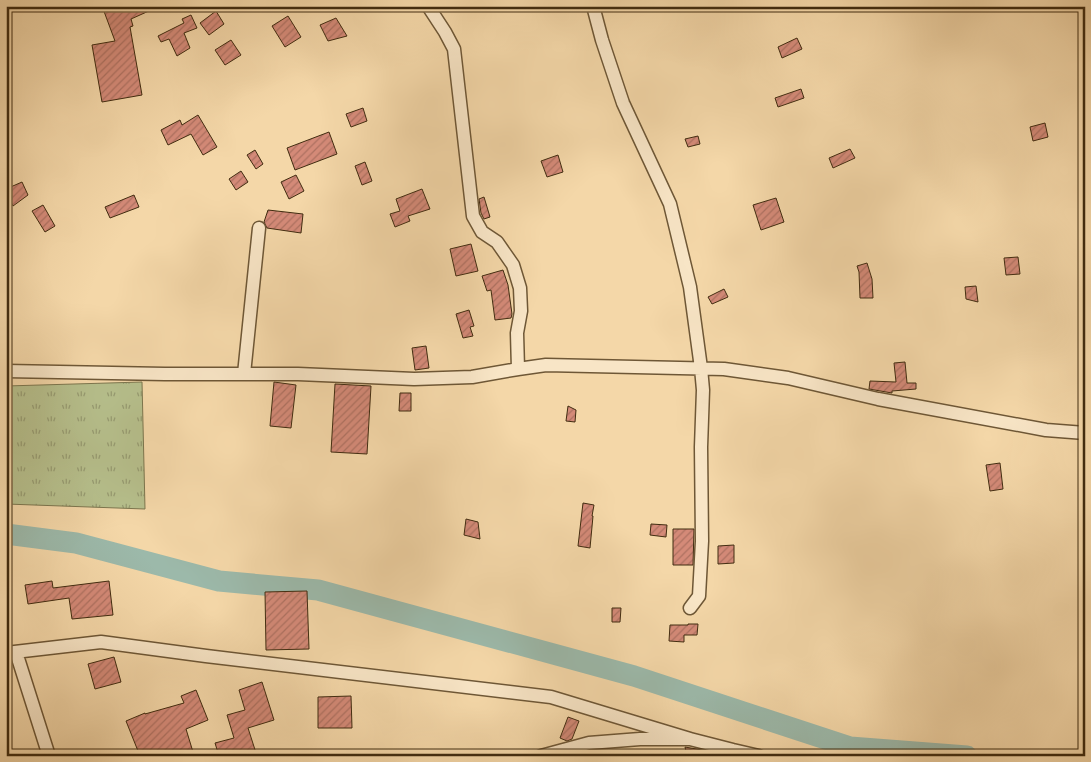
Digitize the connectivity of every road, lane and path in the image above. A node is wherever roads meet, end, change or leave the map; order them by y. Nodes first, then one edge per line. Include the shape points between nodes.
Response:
1 (428, 6) edge
2 (593, 6) edge
3 (259, 228) dead end
4 (701, 368) junction
5 (518, 369) junction
6 (6, 371) edge
7 (244, 374) junction
8 (1085, 433) edge
9 (690, 608) dead end
10 (11, 652) edge
11 (690, 739) junction
12 (49, 756) edge
13 (541, 756) edge
14 (759, 756) edge

1 - 5 street via 454,49 473,216 482,232 497,242 513,265 520,288
2 - 4 street via 623,103 670,204 690,286
3 - 7 street
4 - 5 street via 546,365
4 - 8 street via 788,378 896,403 1046,430
4 - 9 street via 702,541 699,596
5 - 7 street via 472,377 414,379
6 - 7 street
10 - 11 street via 101,642 550,697
10 - 12 street
11 - 13 street via 589,743
11 - 14 street

